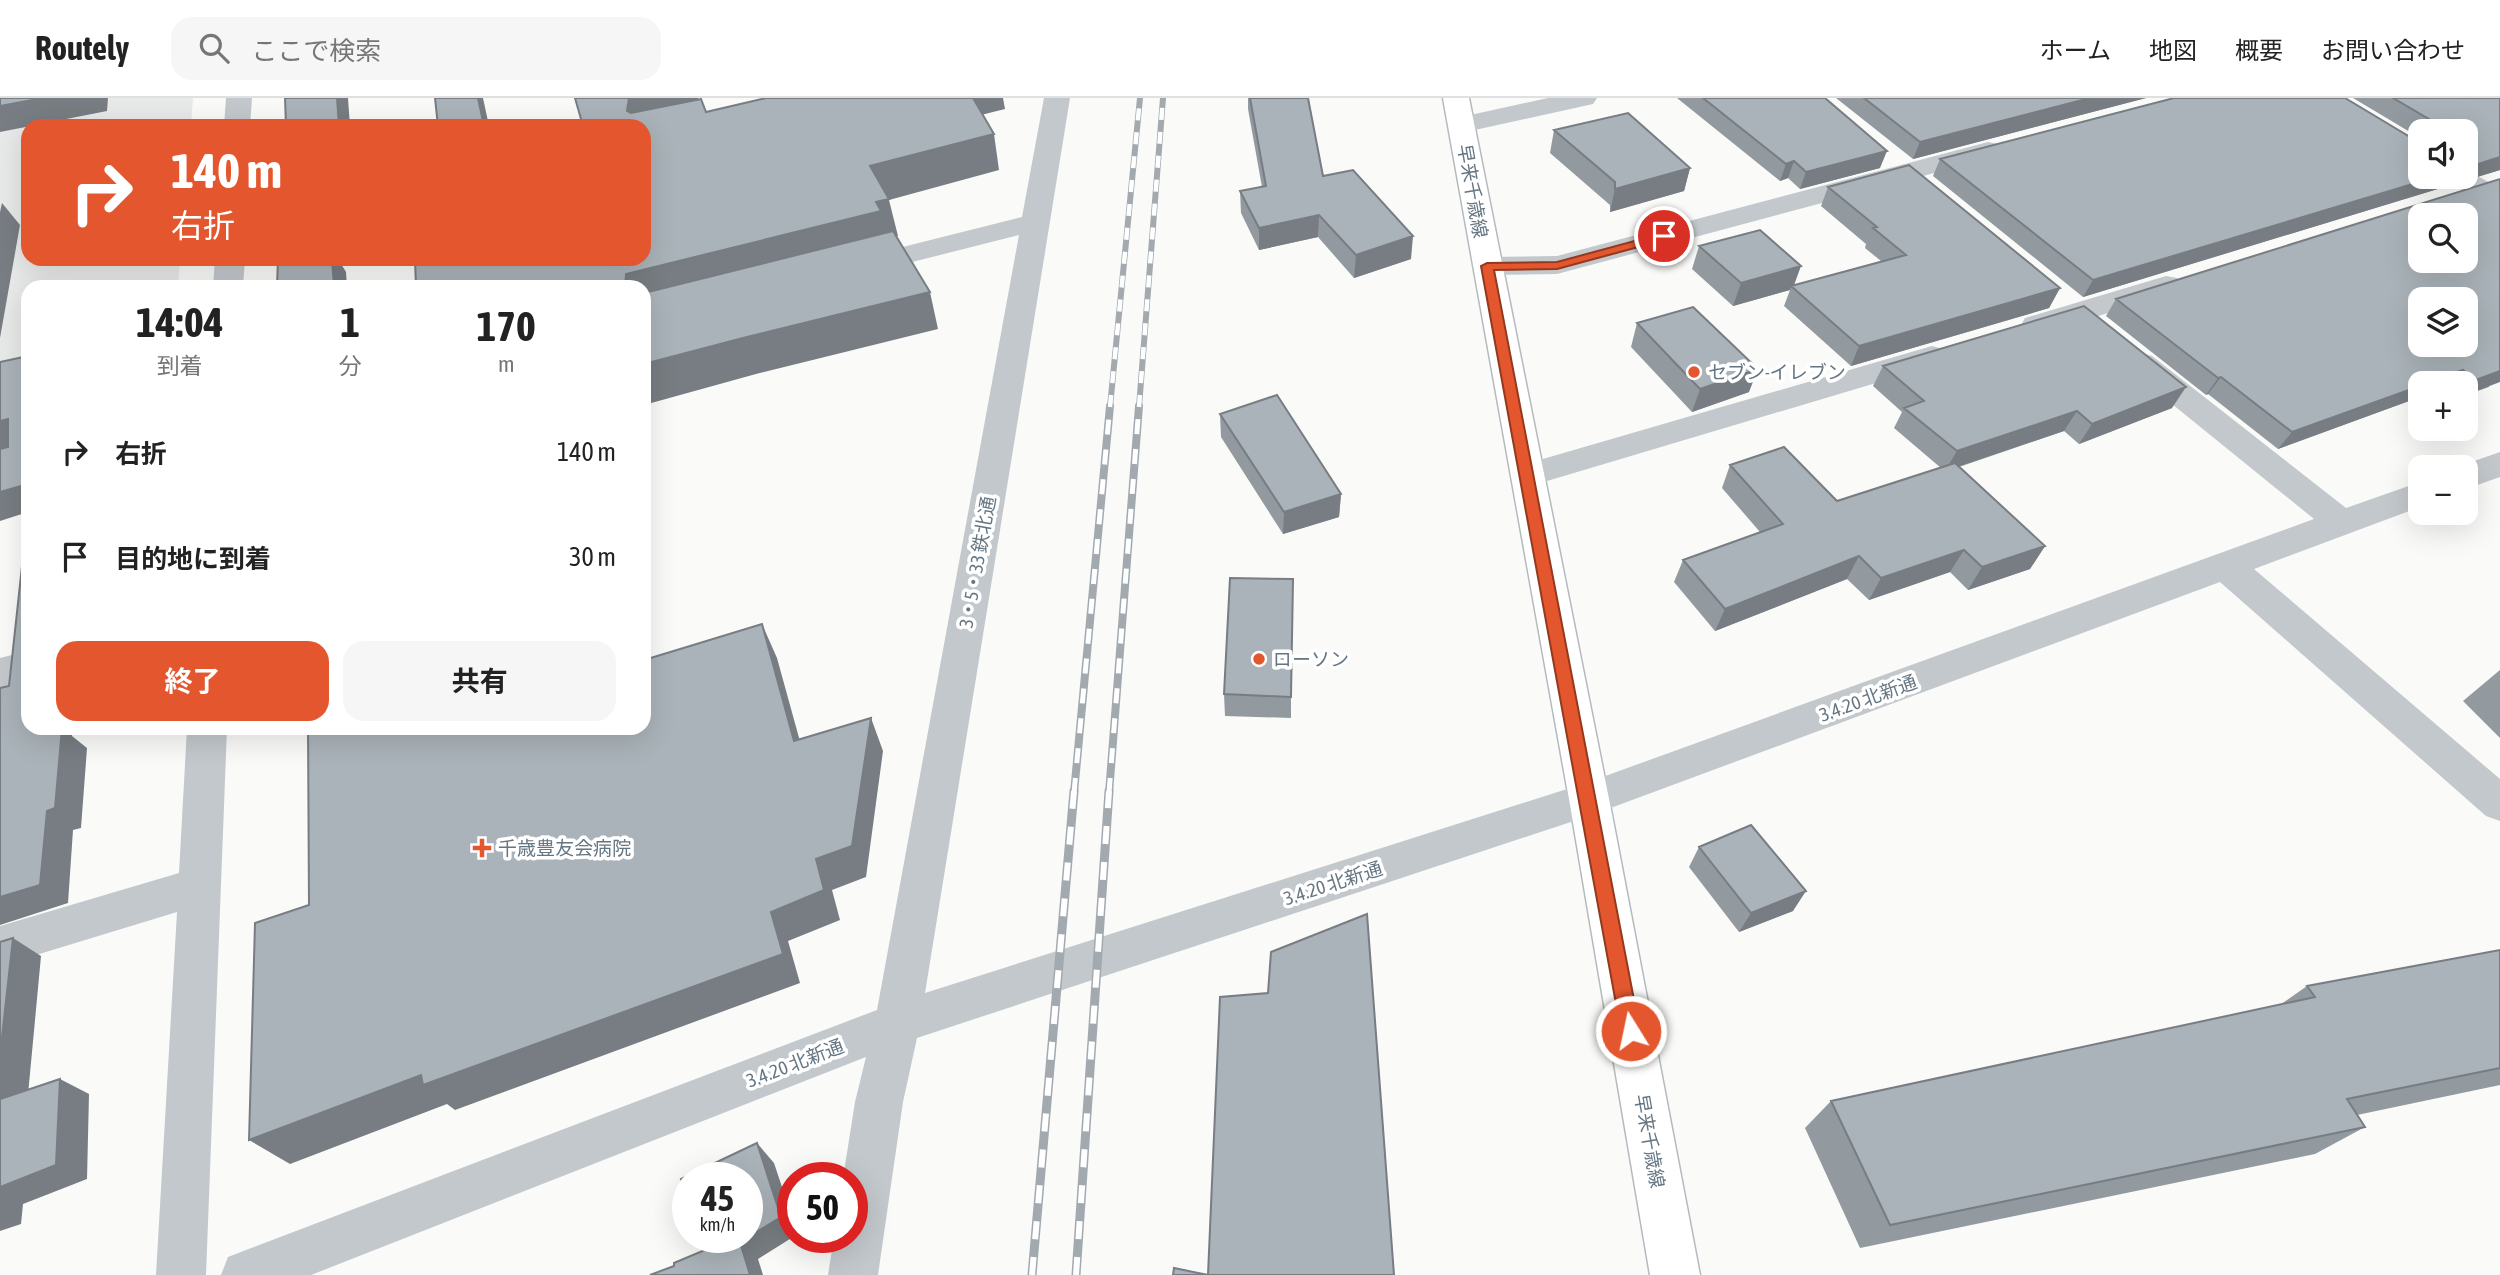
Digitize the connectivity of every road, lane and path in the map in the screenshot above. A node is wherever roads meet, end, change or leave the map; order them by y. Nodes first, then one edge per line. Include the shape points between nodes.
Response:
1 (239, 98) edge
2 (1057, 98) edge
3 (1584, 98) edge
4 (1459, 112) edge
5 (238, 119) edge
6 (2012, 144) edge
7 (1876, 147) edge
8 (1906, 172) junction
9 (2485, 186) edge
10 (1938, 198) edge
11 (2437, 199) edge
12 (1035, 222) junction
13 (1487, 266) junction
14 (833, 274) edge
15 (2197, 275) edge
16 (2066, 304) junction
17 (2010, 332) edge
18 (1957, 348) edge
19 (2500, 464) edge
20 (2478, 472) edge
21 (1527, 475) junction
22 (2408, 498) edge
23 (2342, 523) junction
24 (2226, 566) junction
25 (21, 668) edge
26 (0, 673) edge
27 (207, 735) edge
28 (1589, 799) junction
29 (2500, 804) edge
30 (200, 886) junction
31 (0, 946) edge
32 (897, 1026) junction
33 (181, 1275) edge
34 (246, 1275) edge
35 (853, 1275) edge
36 (1675, 1275) edge

1 - 5 street
2 - 12 street, 3・5・33 鉄北通
3 - 4 street
4 - 13 main road, 早来千歳線
6 - 8 street
7 - 8 street
8 - 10 street
8 - 13 street via 1557,265
9 - 11 street
12 - 14 street
12 - 32 street, 3・5・33 鉄北通
13 - 21 main road, 早来千歳線
15 - 16 street
16 - 17 street
16 - 23 street
18 - 21 street
19 - 20 street
21 - 28 main road, 早来千歳線
22 - 23 street, 3.4.20 北新通
23 - 24 street, 3.4.20 北新通
24 - 28 street, 3.4.20 北新通
24 - 29 street
25 - 26 street
27 - 30 street
28 - 32 street, 3.4.20 北新通 via 958,1002
28 - 36 main road, 早来千歳線
30 - 31 street
30 - 33 street
32 - 34 street, 3.4.20 北新通
32 - 35 street, 3・5・33 鉄北通 via 879,1101

